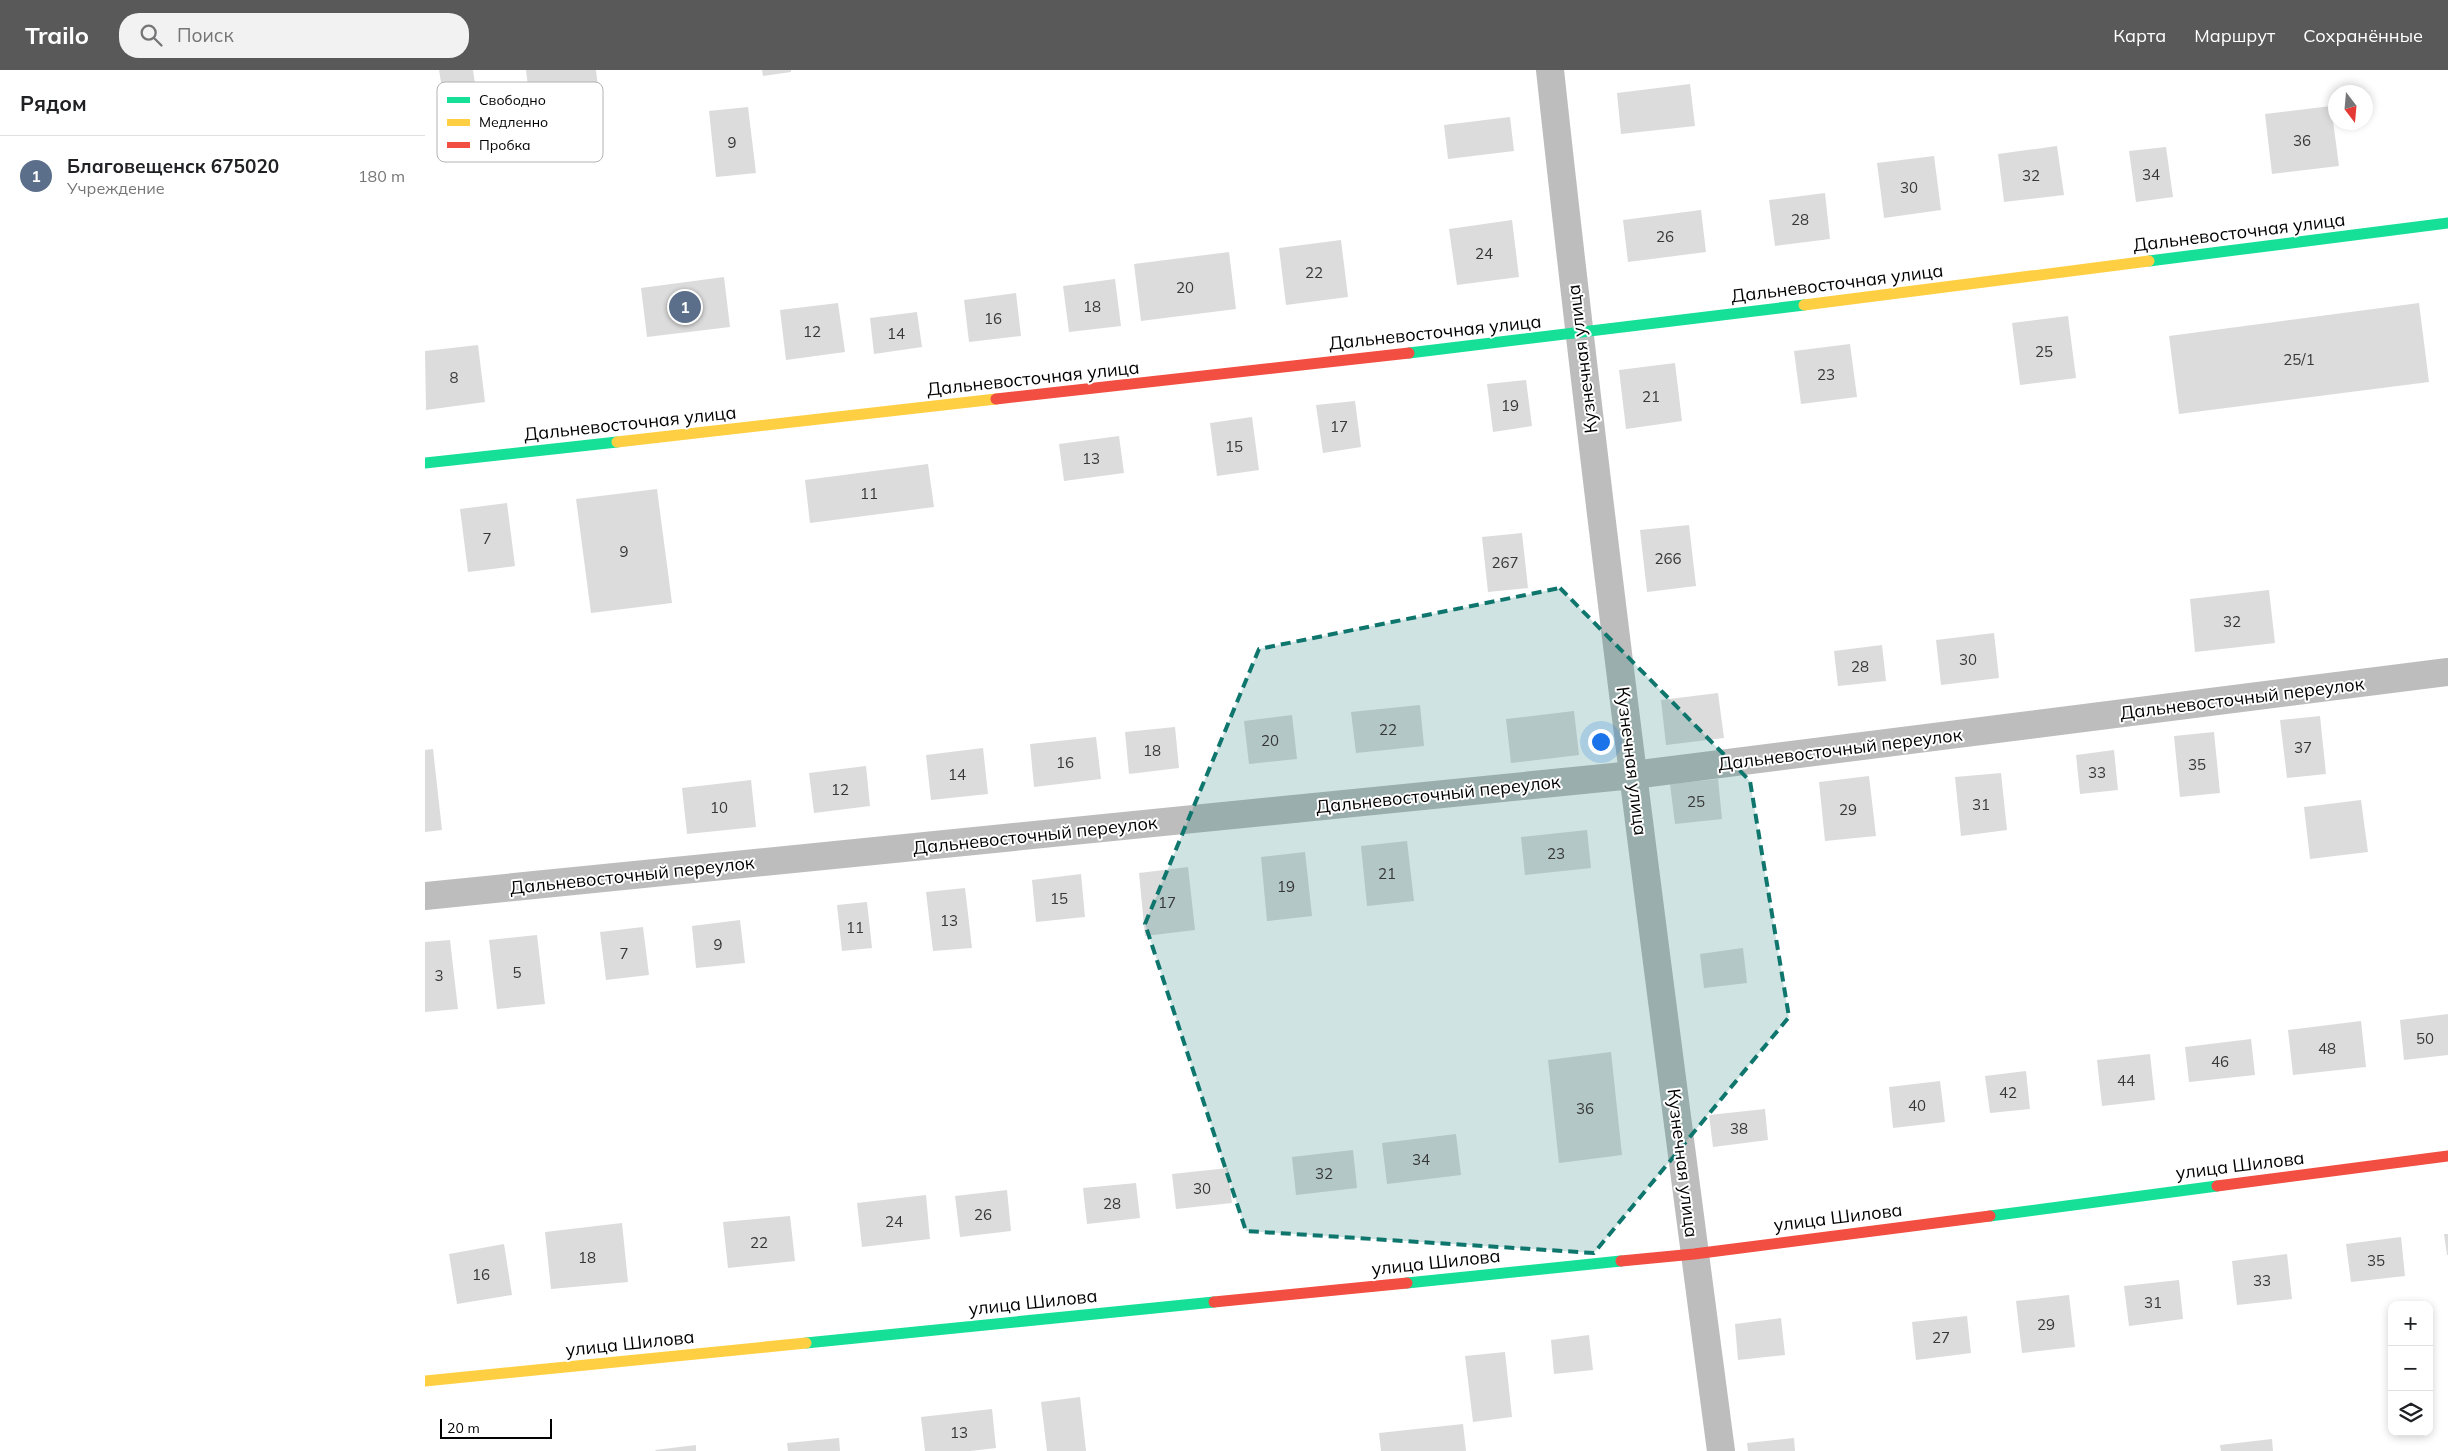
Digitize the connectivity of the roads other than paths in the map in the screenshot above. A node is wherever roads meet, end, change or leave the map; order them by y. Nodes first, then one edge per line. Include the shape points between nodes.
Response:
1 (1550, 70) edge
2 (2448, 223) edge
3 (1579, 334) junction
4 (425, 463) edge
5 (2448, 672) edge
6 (1633, 775) junction
7 (425, 896) edge
8 (2448, 1156) edge
9 (1694, 1254) junction
10 (425, 1381) edge
11 (1721, 1451) edge

1 - 3 street, Кузнечная улица
2 - 3 street, Дальневосточная улица
3 - 4 street, Дальневосточная улица
3 - 6 street, Кузнечная улица
5 - 6 street, Дальневосточный переулок
6 - 7 street, Дальневосточный переулок
6 - 9 street, Кузнечная улица
8 - 9 street, улица Шилова
9 - 10 street, улица Шилова
9 - 11 street, Кузнечная улица

